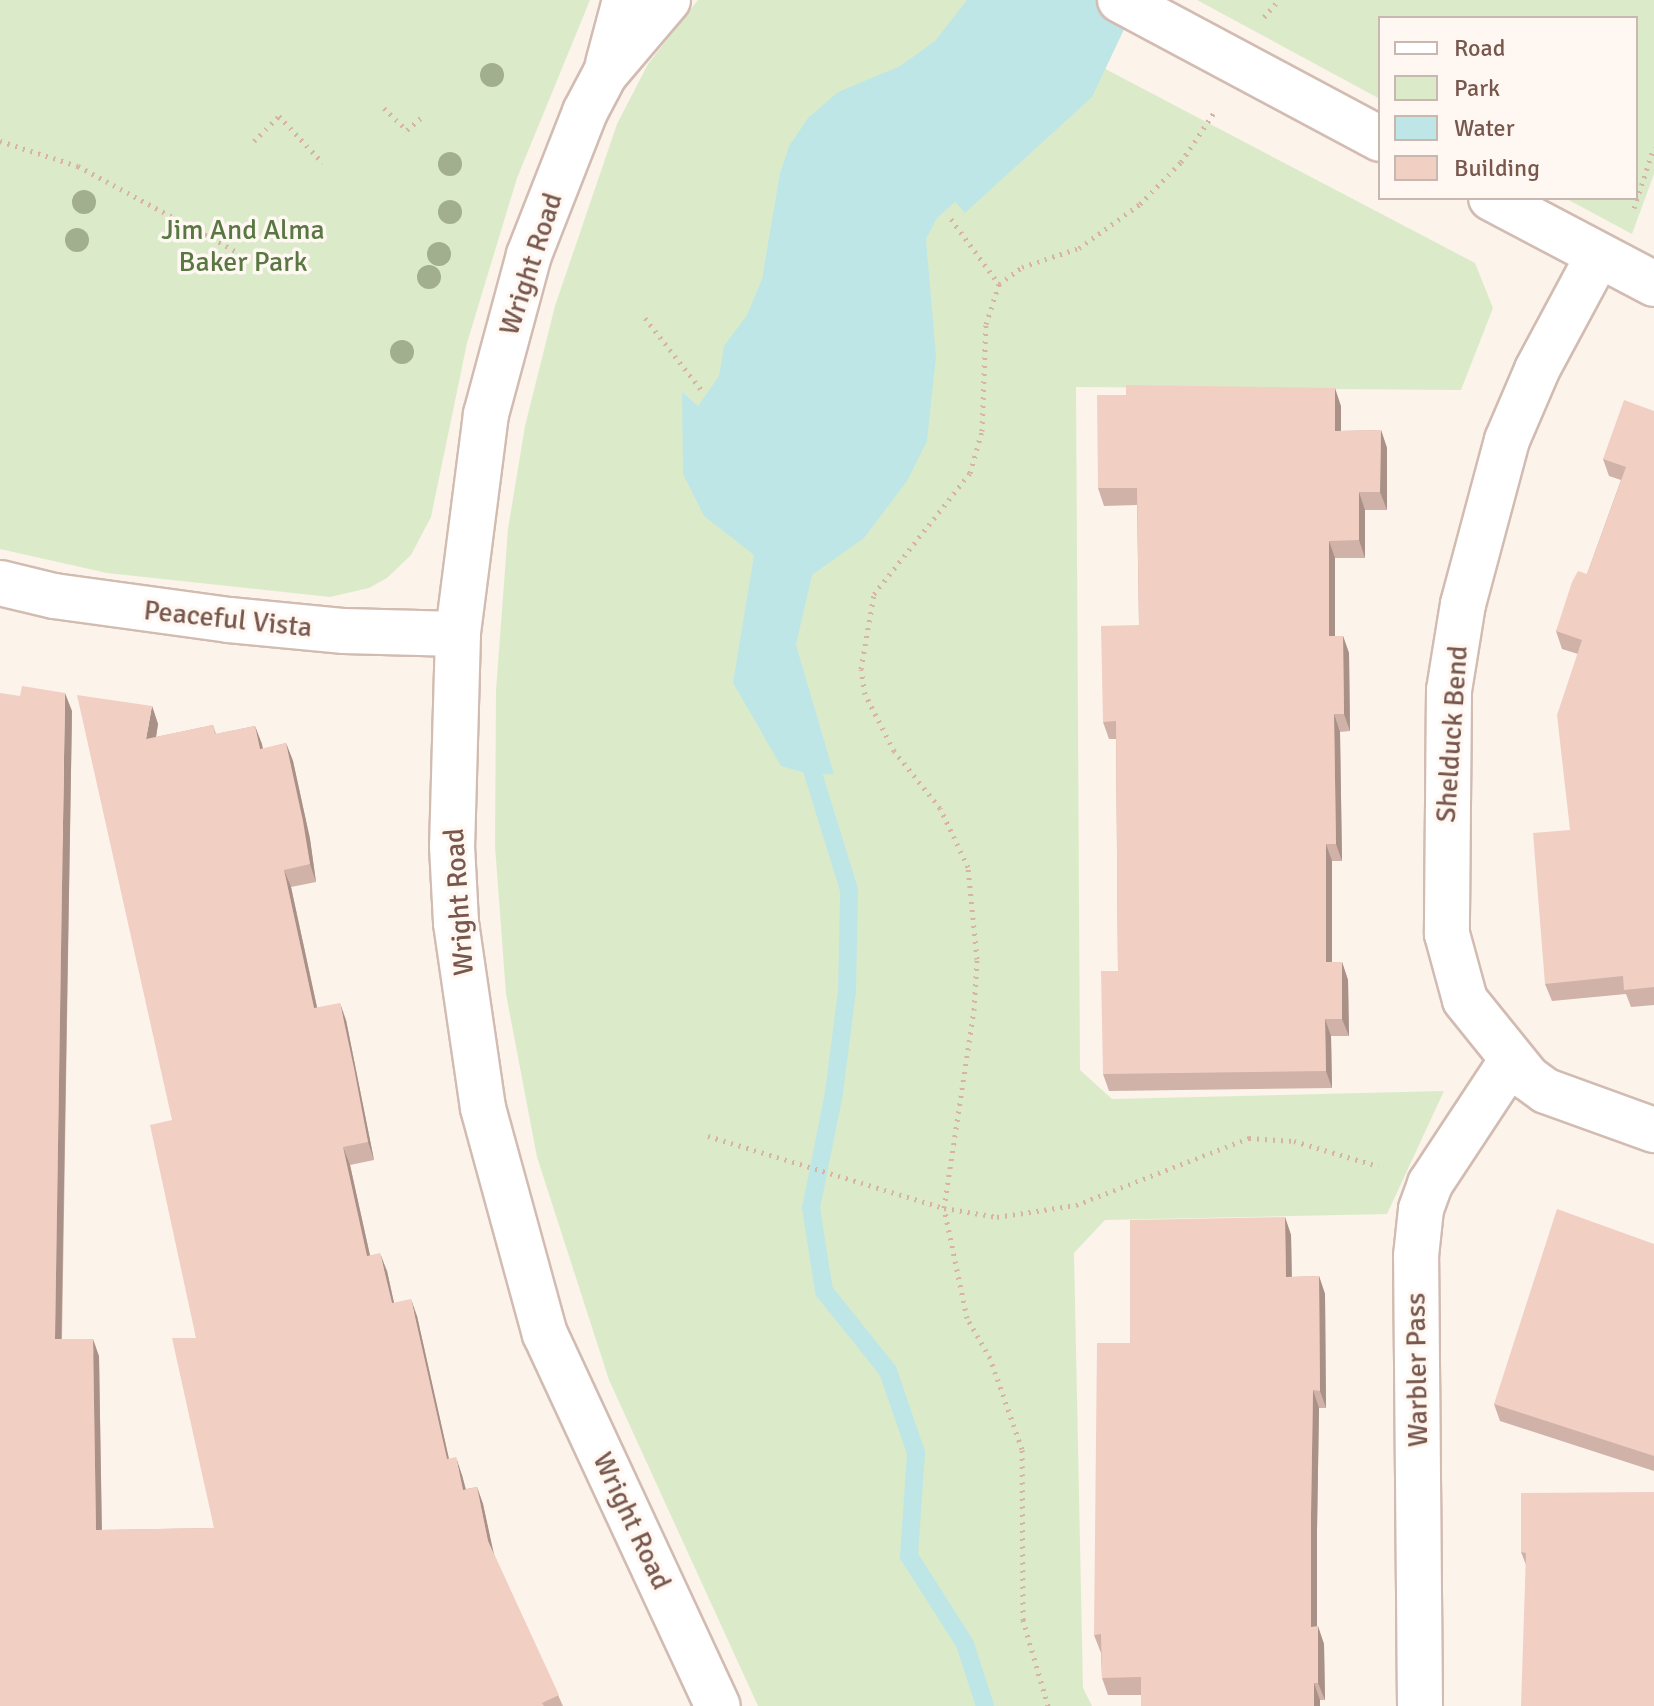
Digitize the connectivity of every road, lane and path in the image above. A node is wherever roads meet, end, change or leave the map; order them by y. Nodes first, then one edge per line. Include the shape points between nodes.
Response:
1 (625, 0) edge
2 (668, 0) edge
3 (1120, 0) edge
4 (1279, 0) edge
5 (1242, 65) junction
6 (605, 74) junction
7 (384, 108) dead end
8 (424, 115) dead end
9 (1378, 138) edge
10 (0, 141) edge
11 (254, 141) dead end
12 (1654, 147) edge
13 (323, 163) dead end
14 (1638, 196) edge
15 (1495, 200) edge
16 (1637, 200) edge
17 (1634, 208) dead end
18 (951, 219) dead end
19 (235, 251) dead end
20 (1598, 256) junction
21 (999, 284) junction
22 (1654, 284) edge
23 (645, 318) dead end
24 (703, 392) dead end
25 (0, 583) edge
26 (458, 634) junction
27 (1511, 1061) junction
28 (1654, 1130) edge
29 (708, 1136) dead end
30 (1393, 1170) dead end
31 (944, 1208) junction
32 (718, 1706) edge
33 (1048, 1706) edge
34 (1420, 1706) edge

1 - 6 street, Wright Road
2 - 6 street, Wright Road
3 - 5 street
4 - 5 path via 1264,16
5 - 9 street
5 - 21 path via 1181,162 1140,204 1079,248 1022,267
6 - 26 street, Wright Road via 529,255 486,414
7 - 8 path via 407,130
10 - 19 path via 78,166
11 - 13 path via 279,116
12 - 14 path
15 - 20 street
16 - 17 path
18 - 21 path
20 - 22 street
20 - 27 street, Shelduck Bend via 1537,370 1507,440 1463,604 1449,690 1447,934 1465,1000
21 - 31 path via 986,324 982,431 970,473 874,594 861,669 865,694 894,751 940,808 968,867 977,959 974,1010
23 - 24 path
25 - 26 street, Peaceful Vista via 187,615 344,631
26 - 32 street, Wright Road via 454,892 483,1108 545,1334
27 - 28 street, Shelduck Bend via 1546,1091
27 - 34 street, Warbler Pass via 1430,1184 1421,1209 1416,1256
29 - 31 path
30 - 31 path via 1294,1141 1249,1138 1076,1205 997,1217
31 - 33 path via 967,1318 990,1358 1022,1449 1023,1620

